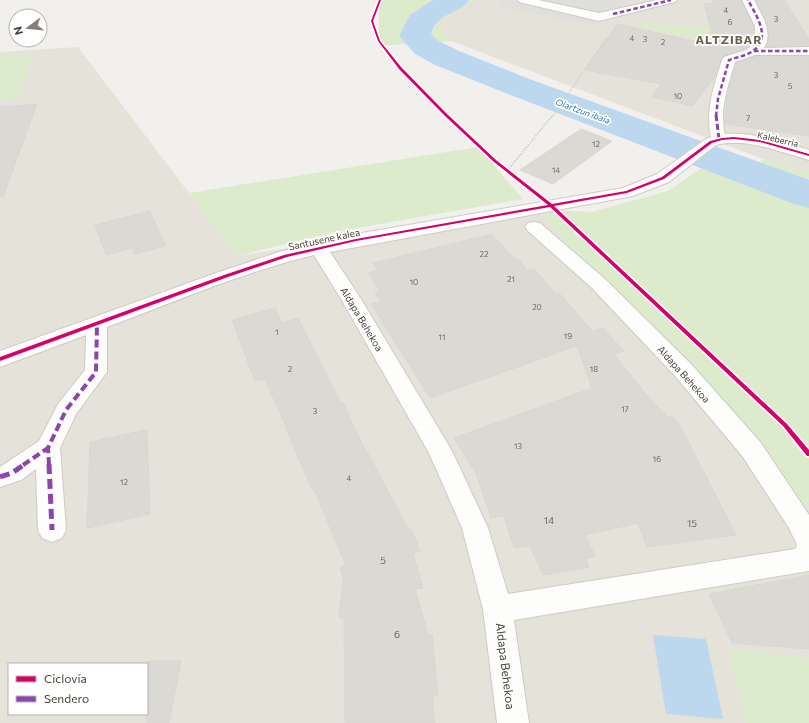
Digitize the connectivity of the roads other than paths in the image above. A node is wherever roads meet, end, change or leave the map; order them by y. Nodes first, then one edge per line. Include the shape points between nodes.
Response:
1 (523, 0) edge
2 (671, 0) edge
3 (748, 0) edge
4 (754, 51) junction
5 (809, 51) edge
6 (719, 139) junction
7 (809, 155) edge
8 (534, 227) dead end
9 (319, 249) junction
10 (97, 324) junction
11 (0, 359) edge
12 (48, 448) junction
13 (0, 477) edge
14 (52, 530) dead end
15 (809, 542) edge
16 (809, 548) edge
17 (498, 609) junction
18 (513, 723) edge

1 - 2 street via 600,17
3 - 4 street via 762,27 762,38
4 - 5 street
4 - 6 street via 729,60 717,98 715,126
6 - 7 street, Kaleberria via 755,141
6 - 9 street, Santusene kalea via 711,142 663,178 627,192 356,240
8 - 15 street, Aldapa Behekoa via 599,284 684,371 752,450 798,520
9 - 10 street, Santusene kalea via 286,256 226,276
9 - 17 street, Aldapa Behekoa via 440,451 475,528
10 - 11 street, Santusene kalea
10 - 12 street via 96,372 66,410
12 - 13 street via 12,473
12 - 14 street
16 - 17 street, Aldapa Behekoa via 805,560
17 - 18 street, Aldapa Behekoa

